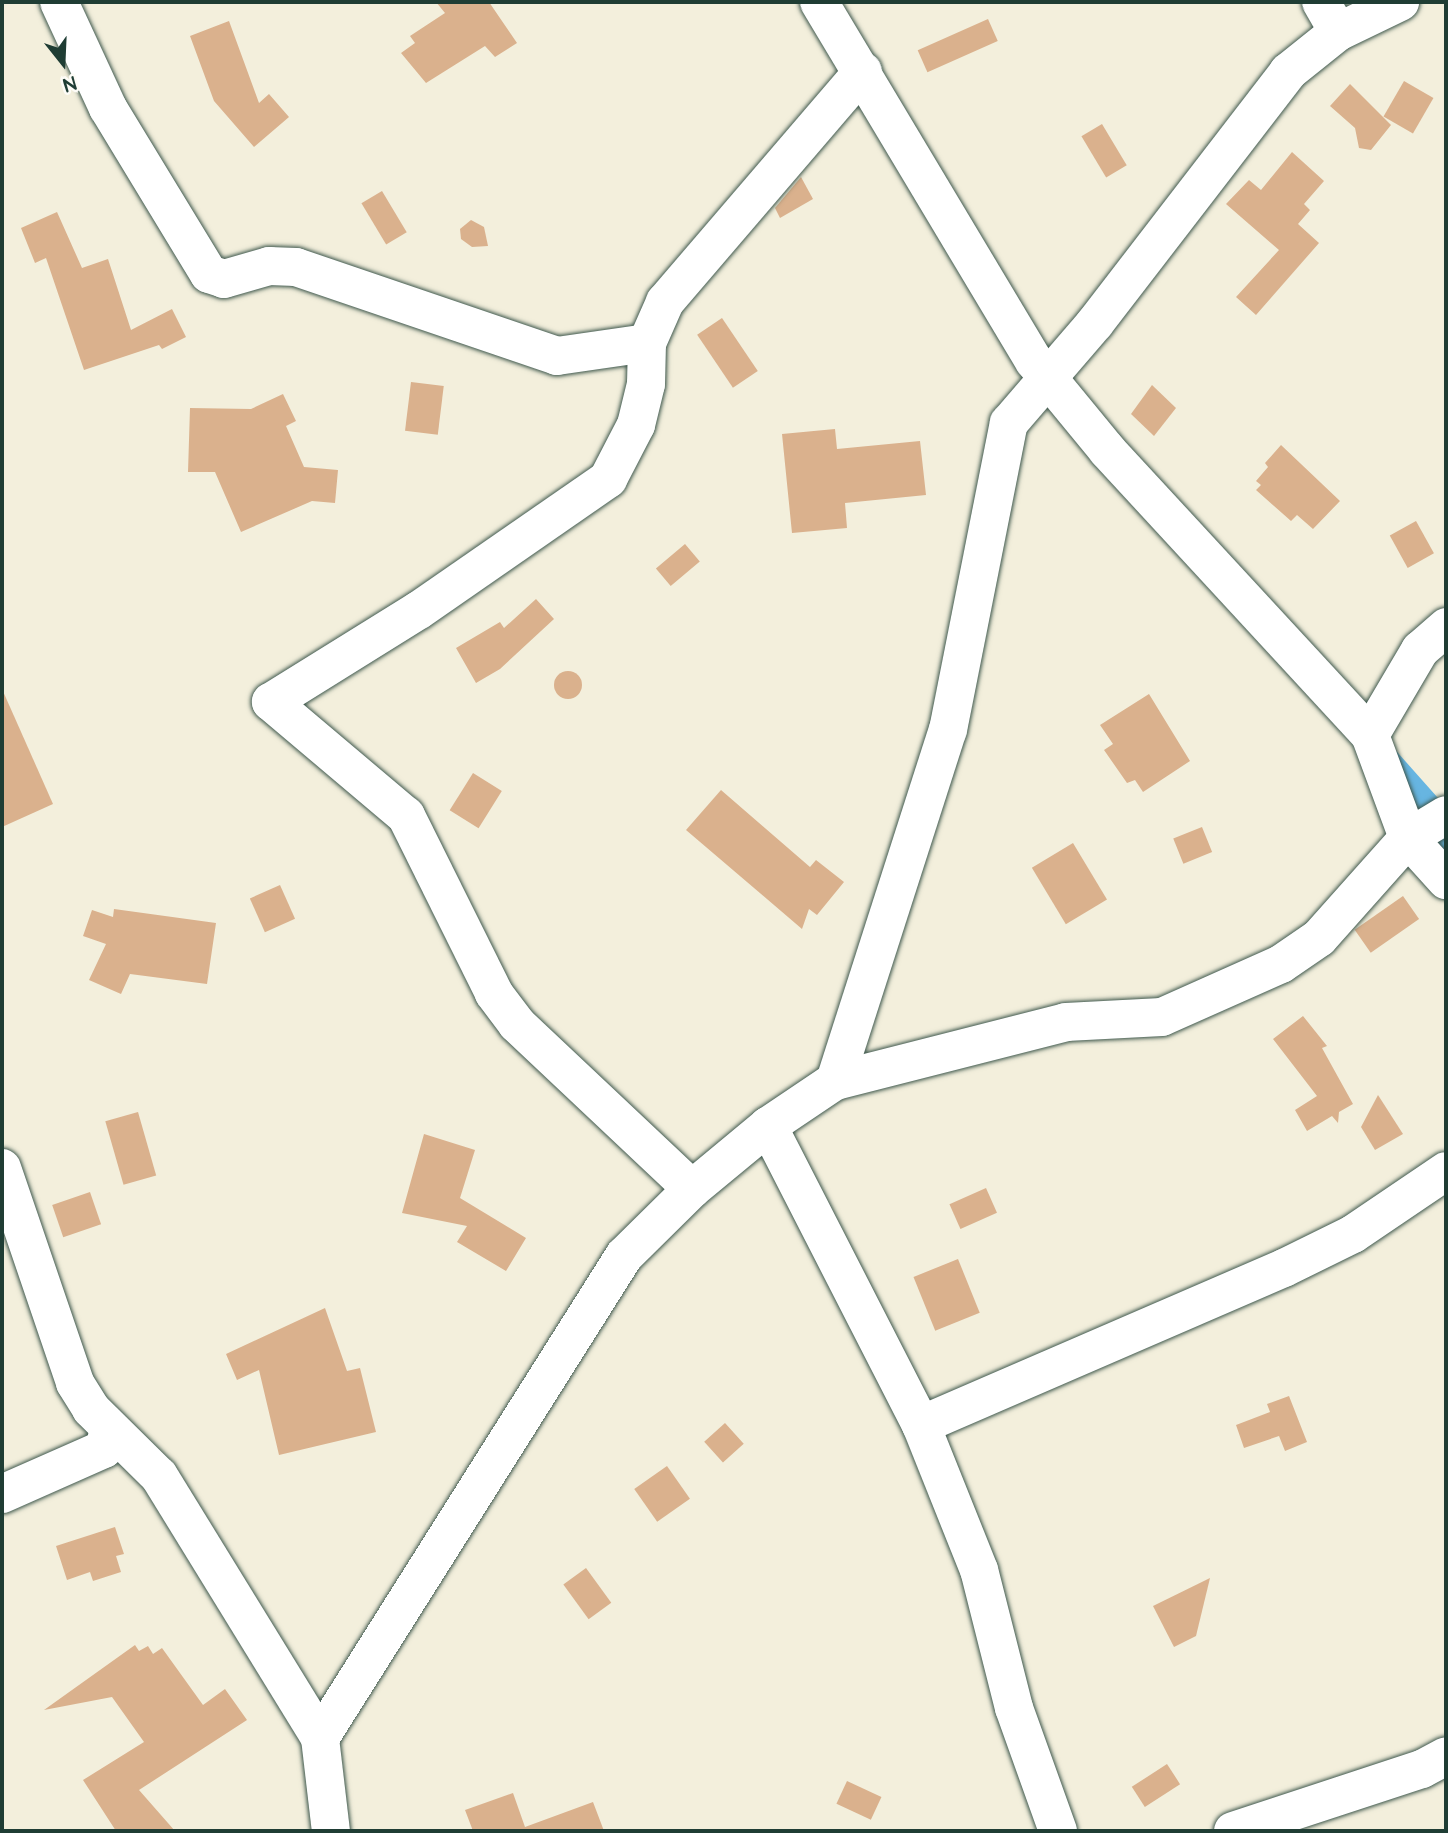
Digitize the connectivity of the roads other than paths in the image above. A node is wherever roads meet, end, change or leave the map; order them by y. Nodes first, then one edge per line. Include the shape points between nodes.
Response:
1 (59, 2) edge
2 (819, 2) edge
3 (1400, 2) edge
4 (1330, 17) edge
5 (863, 71) junction
6 (647, 343) junction
7 (1050, 379) junction
8 (1446, 626) edge
9 (1370, 734) junction
10 (1446, 815) edge
11 (1408, 838) junction
12 (1446, 880) edge
13 (835, 1081) junction
14 (768, 1126) junction
15 (2, 1168) edge
16 (1446, 1171) edge
17 (692, 1189) junction
18 (921, 1425) junction
19 (109, 1429) junction
20 (2, 1494) edge
21 (320, 1738) junction
22 (1446, 1756) edge
23 (331, 1831) edge
24 (1058, 1831) edge
25 (1233, 1831) edge

1 - 6 street via 108,108 209,274 224,279 269,266 296,267 556,356
2 - 5 street
3 - 4 street
4 - 7 street
5 - 6 street via 665,302
5 - 7 street via 1034,361
6 - 17 street via 646,384 636,425 608,479 419,610 271,702 406,816 494,993 517,1024
7 - 9 street via 1107,450
7 - 13 street via 1009,423 1002,444 945,743
8 - 9 street via 1420,650
9 - 11 street
10 - 11 street
11 - 12 street
11 - 13 street via 1319,938 1281,964 1162,1017 1066,1022
13 - 14 street
14 - 17 street
14 - 18 street
15 - 19 street via 75,1383
16 - 18 street via 1353,1234 1284,1268
17 - 21 street via 624,1256
18 - 24 street via 979,1570 1014,1709
19 - 20 street via 104,1449
19 - 21 street via 159,1476
21 - 23 street
22 - 25 street via 1422,1769

